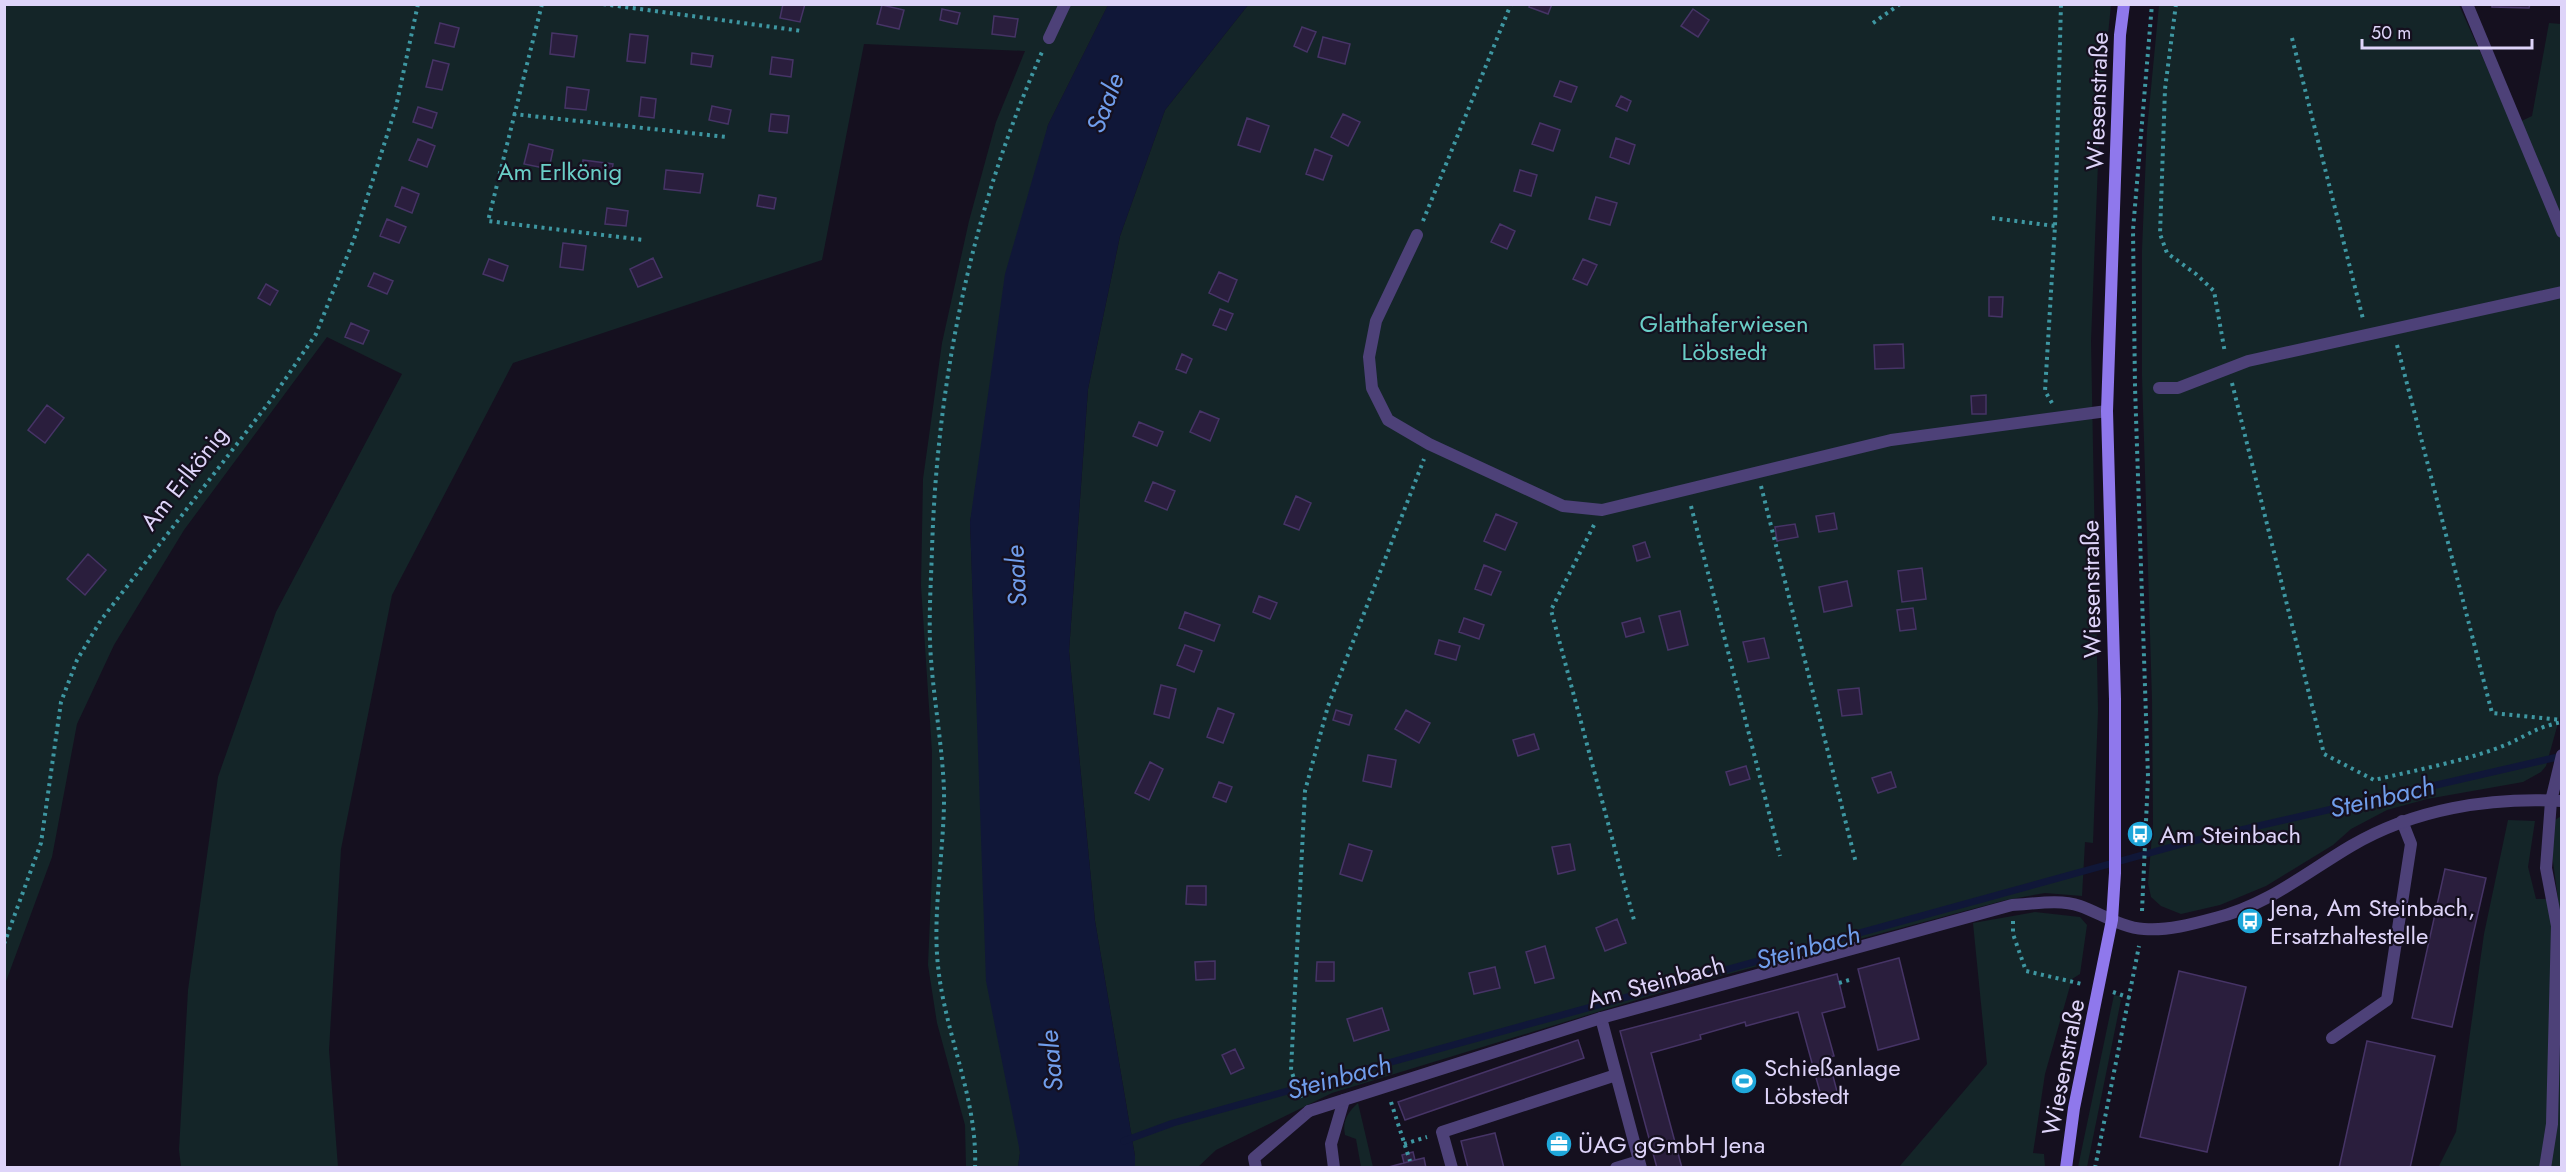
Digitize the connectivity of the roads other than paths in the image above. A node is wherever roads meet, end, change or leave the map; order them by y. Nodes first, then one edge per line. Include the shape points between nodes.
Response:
1 (1065, 4) edge
2 (2124, 4) edge
3 (2467, 4) edge
4 (1049, 38) road end
5 (2562, 232) edge
6 (1417, 235) road end
7 (2562, 292) edge
8 (2159, 388) dead end
9 (2107, 411) junction
10 (2562, 755) edge
11 (2556, 801) edge
12 (2402, 822) junction
13 (2112, 920) junction
14 (1601, 1018) junction
15 (2332, 1038) dead end
16 (1616, 1075) junction
17 (1344, 1100) junction
18 (1640, 1164) edge
19 (1256, 1167) edge
20 (1334, 1167) edge
21 (1452, 1167) edge
22 (1616, 1167) edge
23 (2066, 1167) edge
24 (2545, 1167) edge

1 - 4 street
2 - 9 street, Wiesenstraße
3 - 5 street
6 - 9 street via 1376,321 1369,357 1372,388 1388,420 1430,444 1563,506 1602,510 1891,440
7 - 8 street via 2248,361 2178,388
9 - 13 street, Wiesenstraße via 2116,840
10 - 11 street
11 - 12 street, Am Steinbach via 2482,804
11 - 24 street via 2546,868 2557,926 2552,1124
12 - 13 street, Am Steinbach via 2352,846 2245,909 2185,925 2142,930
12 - 15 street via 2411,844 2387,1000
13 - 14 street, Am Steinbach via 2078,905 2012,905
13 - 23 street, Wiesenstraße
14 - 16 street
14 - 17 street, Am Steinbach
16 - 18 street
16 - 21 street via 1442,1132
17 - 19 street, Am Steinbach via 1309,1111 1254,1158
17 - 20 street via 1331,1144
18 - 22 street

